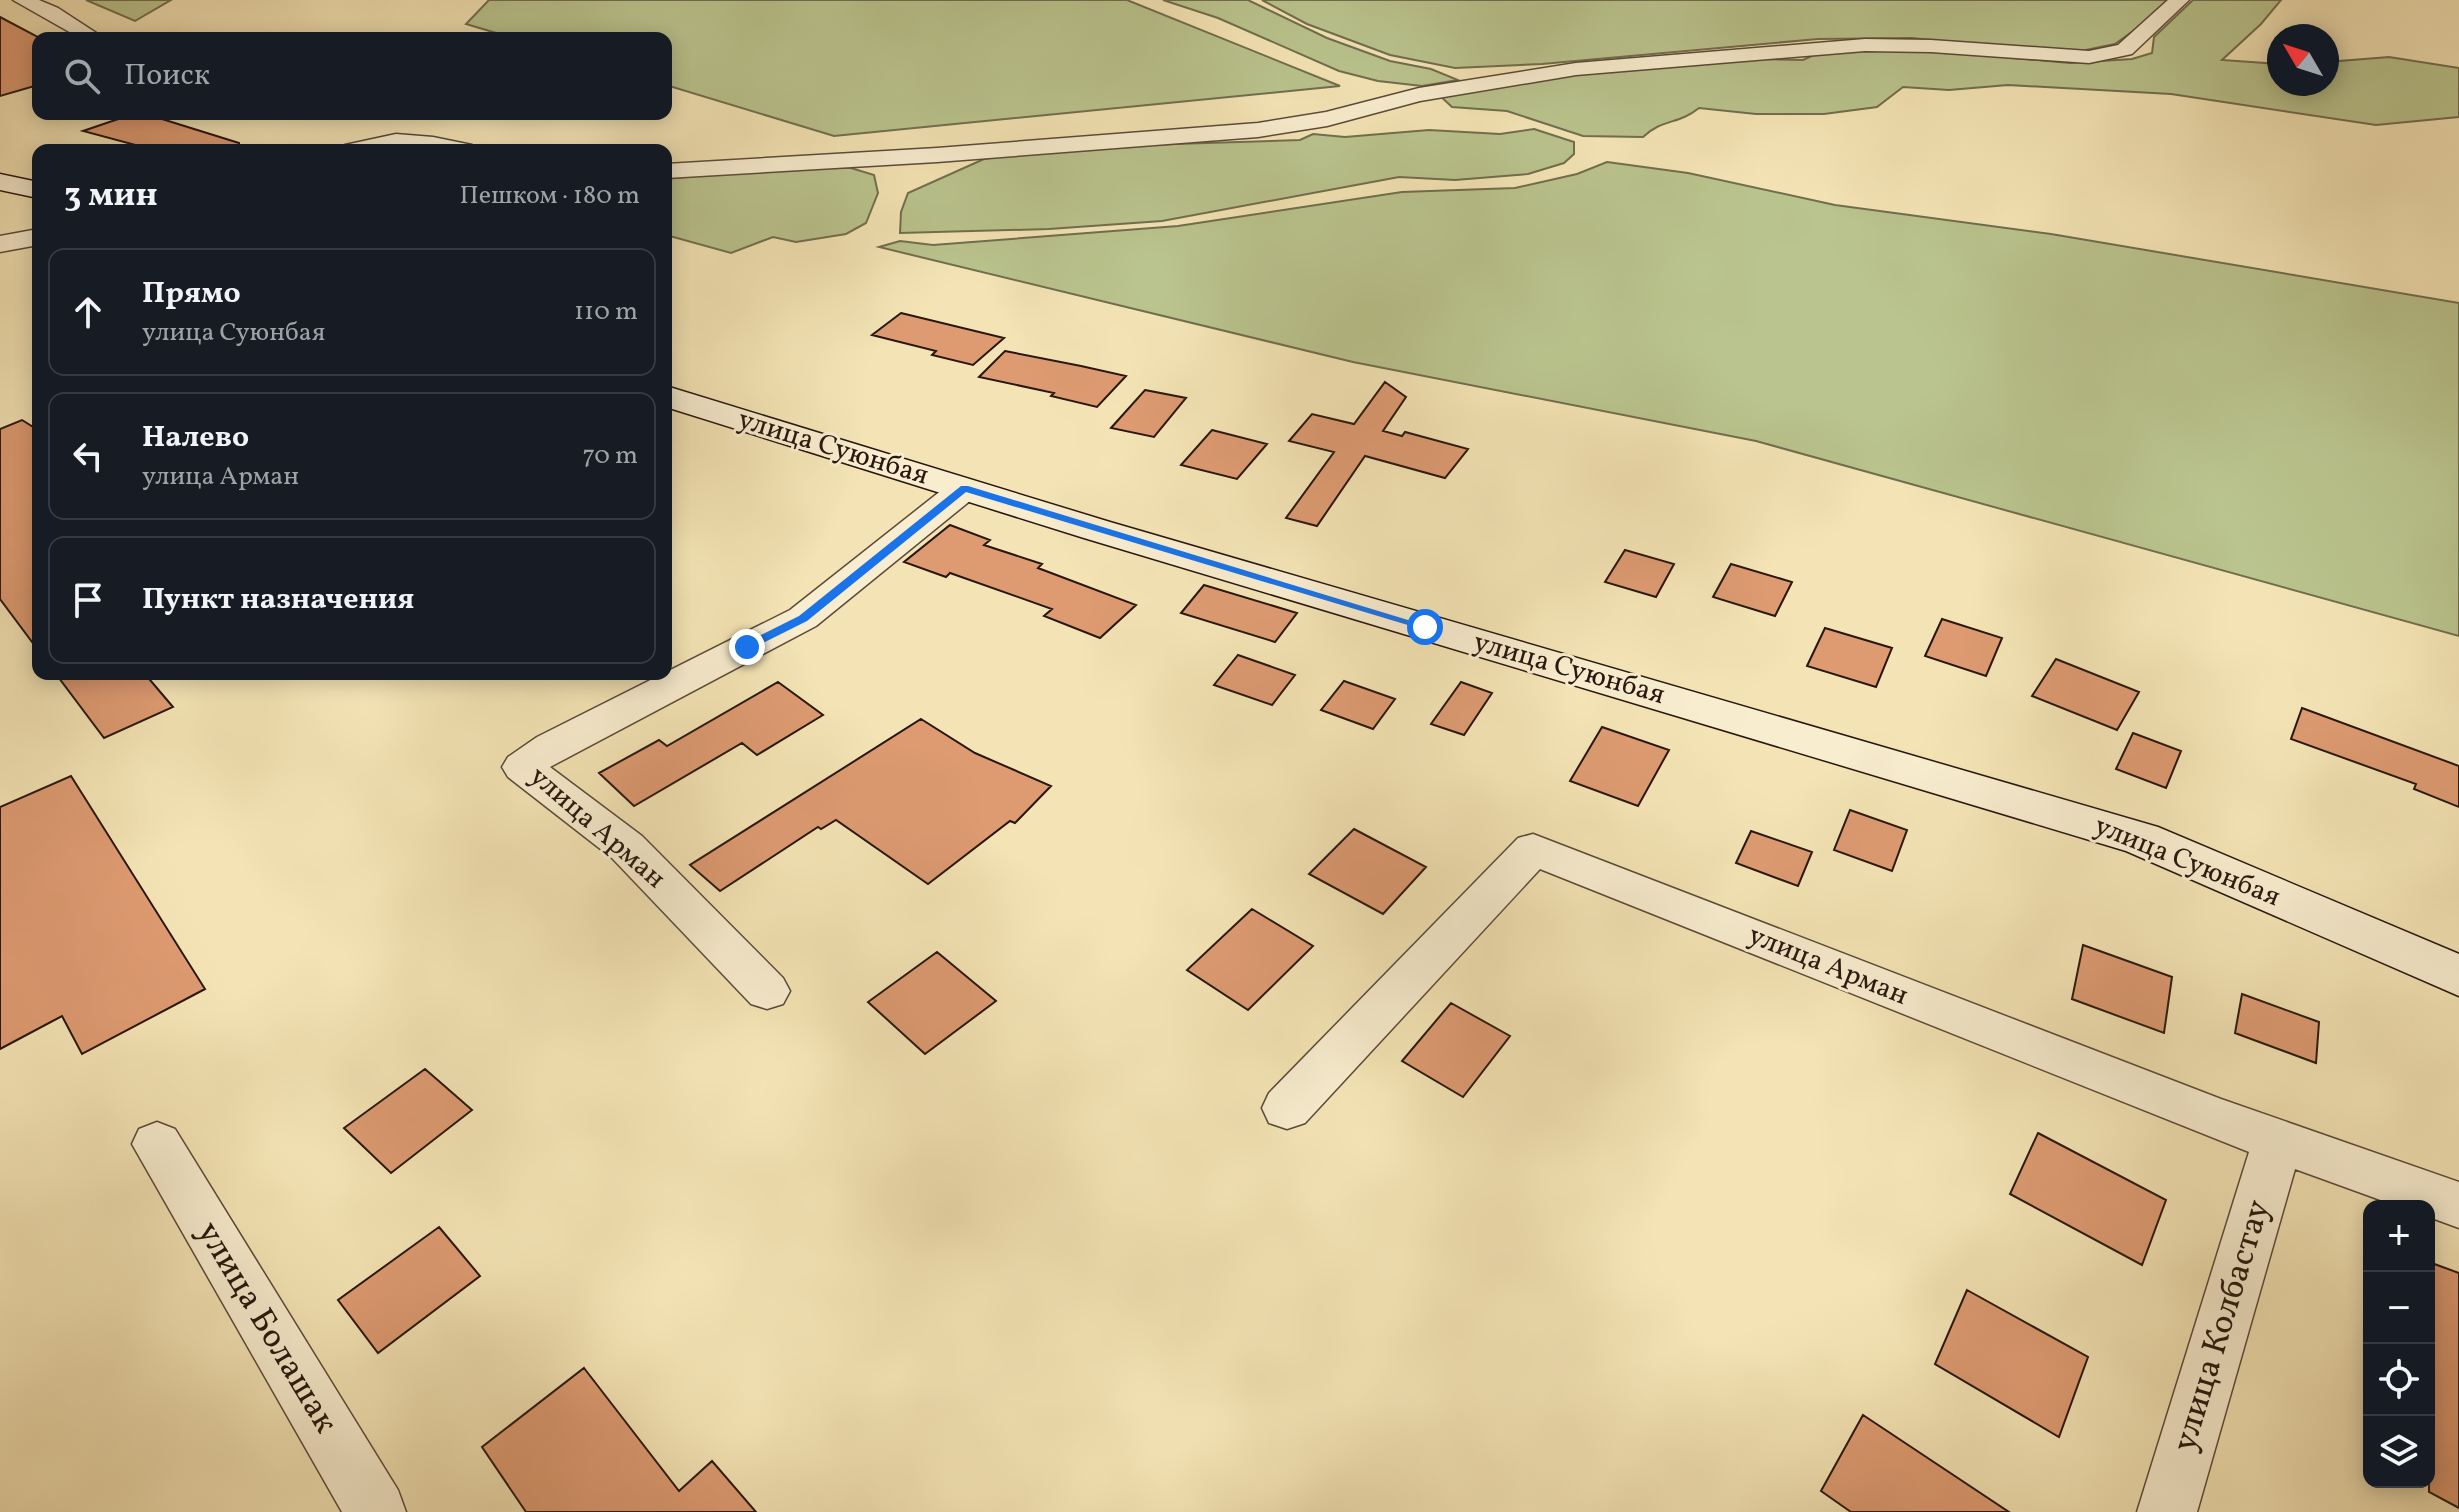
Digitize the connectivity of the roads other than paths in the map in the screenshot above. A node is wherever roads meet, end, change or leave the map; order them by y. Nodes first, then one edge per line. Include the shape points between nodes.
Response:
1 (23, 0) edge
2 (2179, 0) edge
3 (84, 32) edge
4 (373, 144) edge
5 (439, 144) edge
6 (672, 171) edge
7 (0, 182) edge
8 (32, 189) edge
9 (32, 238) edge
10 (0, 244) edge
11 (672, 398) edge
12 (964, 489) junction
13 (2459, 976) edge
14 (767, 991) dead end
15 (1287, 1108) dead end
16 (2278, 1141) junction
17 (157, 1144) dead end
18 (2459, 1205) edge
19 (376, 1512) edge
20 (2167, 1512) edge

1 - 3 street
2 - 6 street via 2125,50 2089,57 1865,45 1576,69 1419,95 1258,130
4 - 5 street via 419,139
7 - 8 main road
9 - 10 street
11 - 12 main road, улица Суюнбая
12 - 13 main road, улица Суюнбая via 2142,839
12 - 14 street, улица Арман via 803,618 551,747 522,767 627,847
15 - 16 street, улица Арман via 1533,849
16 - 18 street, улица Арман
16 - 20 street, улица Колбастау
17 - 19 street, улица Болашак

